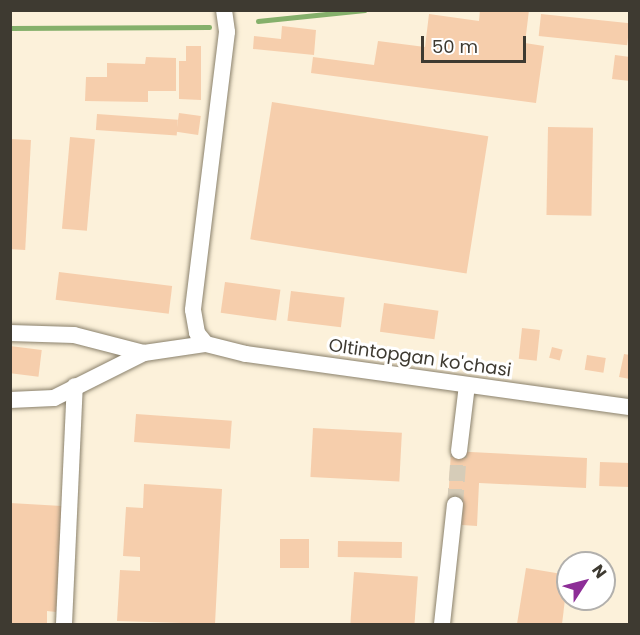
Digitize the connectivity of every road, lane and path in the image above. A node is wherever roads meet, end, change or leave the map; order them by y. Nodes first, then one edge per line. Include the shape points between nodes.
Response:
1 (224, 10) edge
2 (10, 333) edge
3 (206, 344) junction
4 (144, 353) junction
5 (467, 385) junction
6 (75, 386) junction
7 (10, 400) edge
8 (630, 407) edge
9 (459, 451) tunnel mouth
10 (455, 505) tunnel mouth
11 (64, 624) edge
12 (442, 624) edge

1 - 3 street via 227,32 193,310 197,333
2 - 4 street via 74,335
3 - 4 street, Oltintopgan ko'chasi
3 - 5 street, Oltintopgan ko'chasi via 246,354
4 - 6 street, Oltintopgan ko'chasi
5 - 8 street, Oltintopgan ko'chasi
5 - 9 street
6 - 7 street, Oltintopgan ko'chasi via 54,398
6 - 11 street
10 - 12 street

